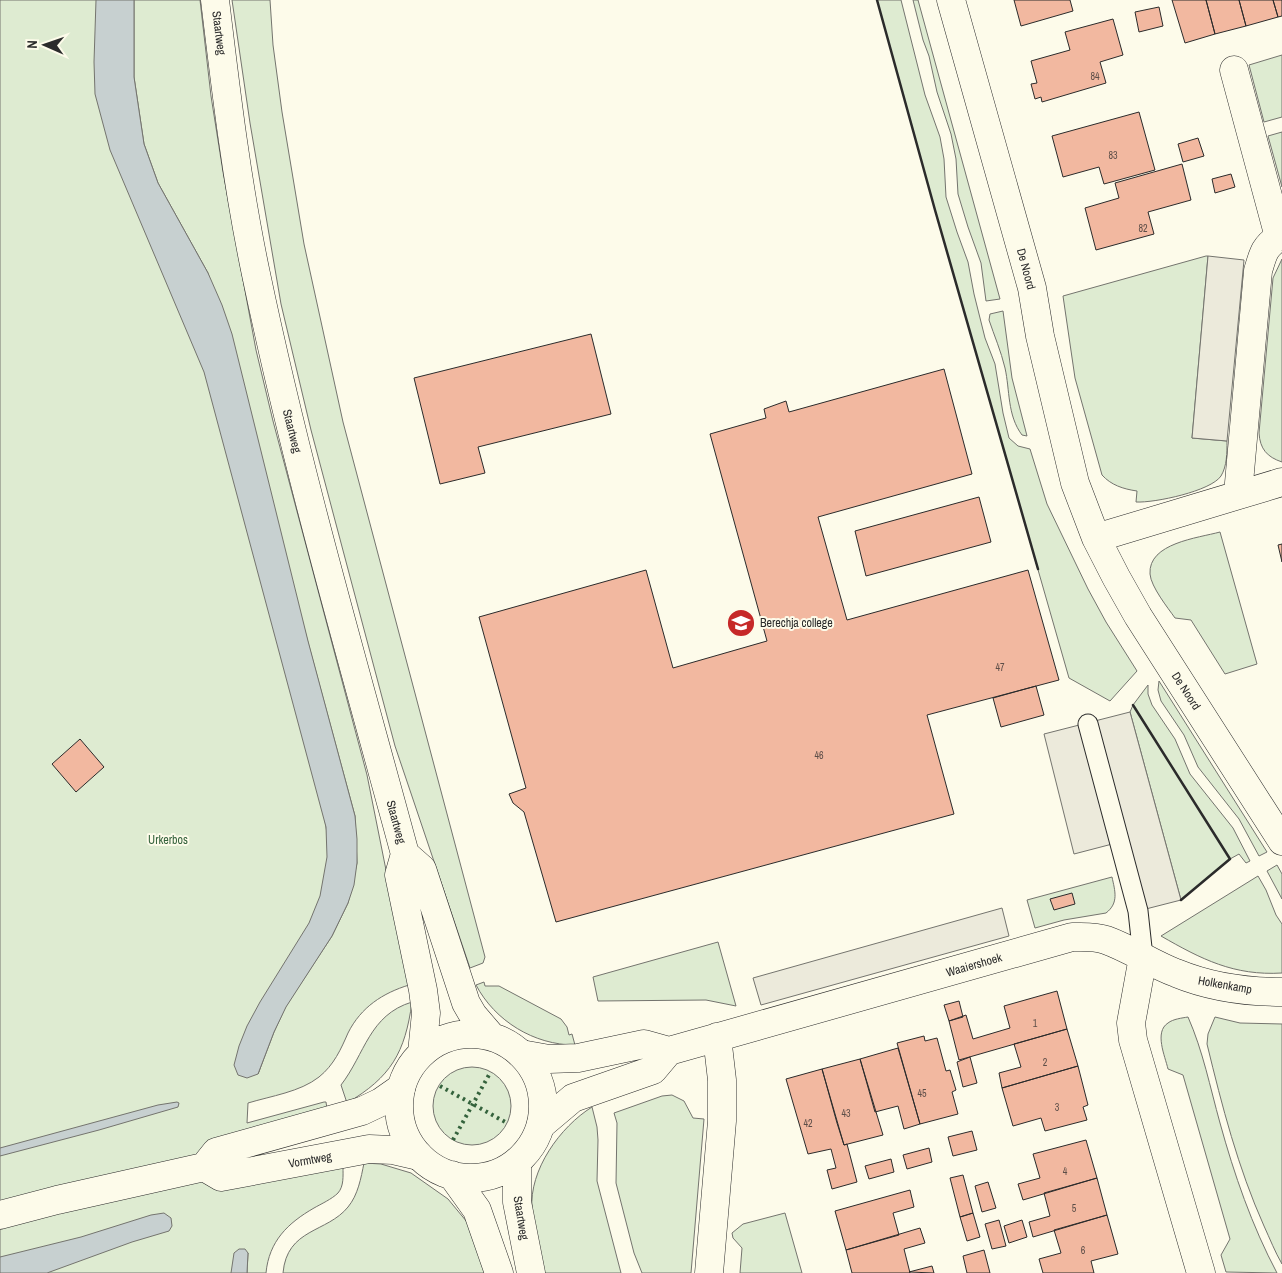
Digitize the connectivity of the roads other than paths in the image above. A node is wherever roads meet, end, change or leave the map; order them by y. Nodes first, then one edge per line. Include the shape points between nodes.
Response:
1 (215, 0) edge
2 (951, 0) edge
3 (1234, 70) dead end
4 (1280, 236) edge
5 (1282, 482) edge
6 (1238, 494) junction
7 (1096, 538) junction
8 (1088, 724) dead end
9 (1282, 841) edge
10 (405, 854) junction
11 (1143, 957) junction
12 (1282, 992) edge
13 (492, 1036) junction
14 (717, 1037) junction
15 (657, 1048) junction
16 (422, 1053) junction
17 (521, 1054) junction
18 (402, 1088) junction
19 (541, 1125) junction
20 (419, 1156) junction
21 (517, 1162) junction
22 (204, 1167) junction
23 (452, 1175) junction
24 (0, 1215) edge
25 (499, 1273) edge
26 (531, 1273) edge
27 (709, 1273) edge
28 (1200, 1273) edge

1 - 10 street, Staartweg via 235,154 256,275 295,441
2 - 7 street, De Noord via 1032,288 1040,336 1075,483
3 - 4 street
4 - 6 street via 1268,245 1258,271
5 - 6 street
6 - 7 street
7 - 9 street, De Noord via 1138,616
8 - 11 lane via 1138,911
10 - 13 street, Staartweg via 422,869 466,1003
10 - 16 street, Staartweg via 399,875 426,1013
11 - 12 street, Holkenkamp via 1174,973 1212,985
11 - 14 street, Waaiershoek via 1106,940 1072,937
11 - 28 street via 1131,1023 1133,1040
13 - 16 street via 454,1036 442,1039
13 - 17 street
14 - 15 street, Waaiershoek
14 - 27 street via 722,1121
15 - 17 street via 549,1060
15 - 19 street via 653,1070 574,1098
16 - 18 street via 406,1075
17 - 19 street via 530,1063 541,1087
18 - 20 street via 402,1124
18 - 22 street via 362,1112 216,1152
19 - 21 street via 532,1145
20 - 22 street, Vormtweg via 369,1149 221,1176
20 - 23 street
21 - 23 street via 486,1176
21 - 26 street, Staartweg via 517,1202
22 - 24 street
23 - 25 street via 477,1210

